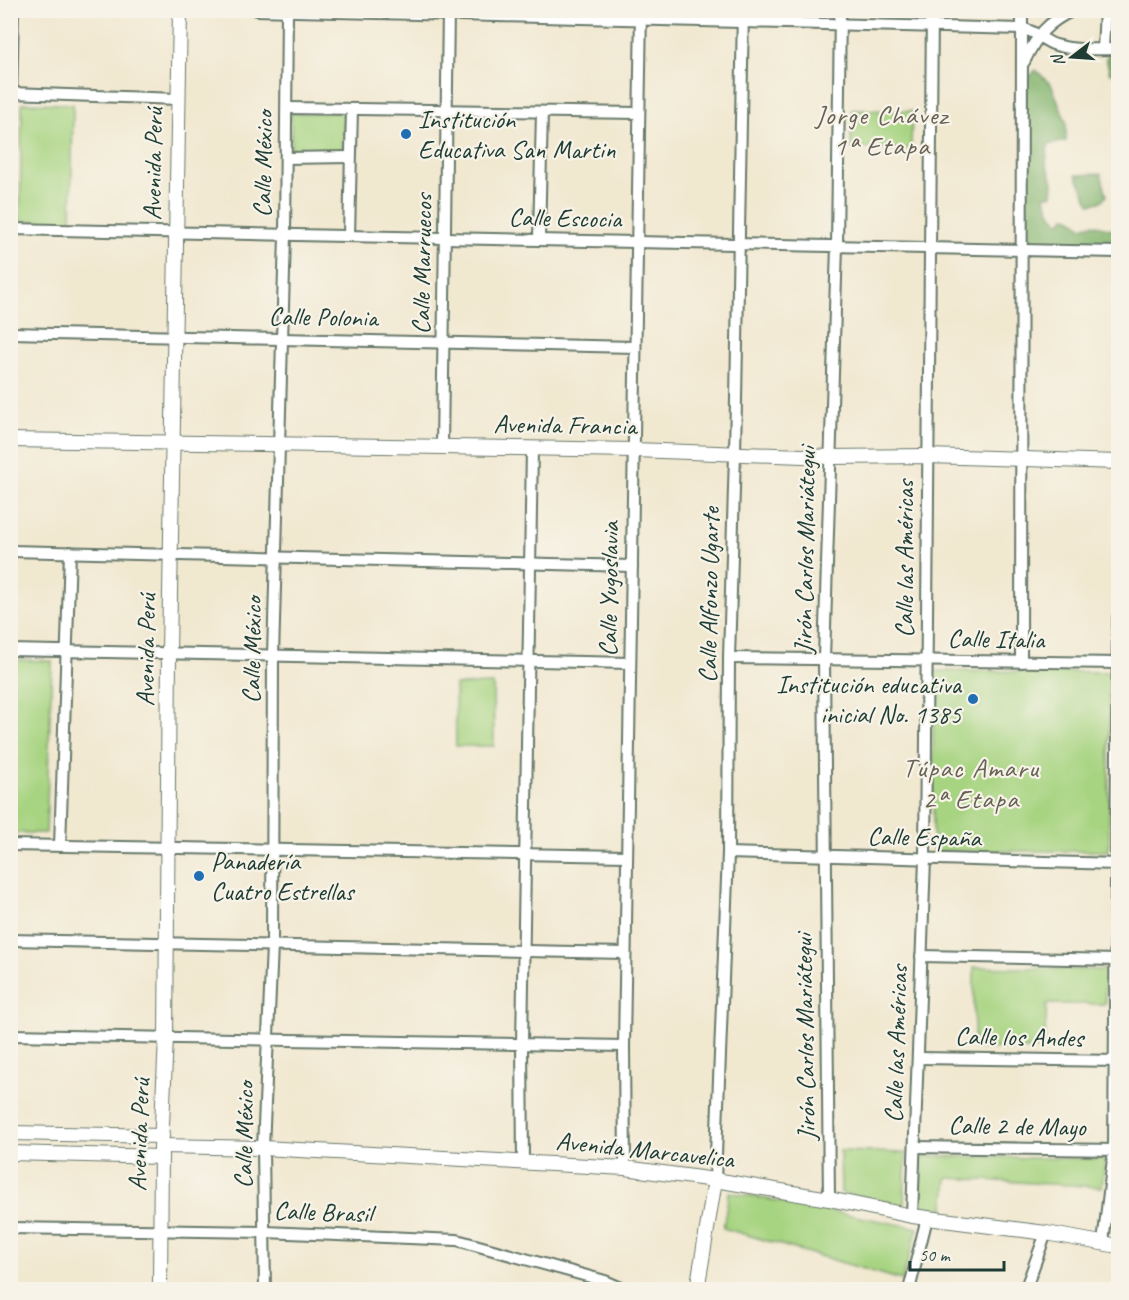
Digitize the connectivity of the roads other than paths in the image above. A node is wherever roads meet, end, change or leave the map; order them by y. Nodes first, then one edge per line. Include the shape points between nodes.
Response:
1 (14, 10) edge
2 (180, 10) edge
3 (257, 10) edge
4 (743, 10) edge
5 (840, 10) edge
6 (932, 10) edge
7 (1022, 10) edge
8 (1074, 10) edge
9 (1105, 10) edge
10 (287, 11) edge
11 (448, 13) edge
12 (641, 15) edge
13 (743, 22) junction
14 (840, 25) junction
15 (931, 26) junction
16 (1022, 29) junction
17 (1038, 35) junction
18 (1103, 49) junction
19 (1119, 49) edge
20 (1022, 66) junction
21 (12, 93) edge
22 (178, 99) junction
23 (287, 108) junction
24 (352, 109) junction
25 (447, 110) junction
26 (542, 112) junction
27 (639, 113) junction
28 (10, 148) edge
29 (350, 157) junction
30 (286, 158) junction
31 (10, 229) edge
32 (176, 234) junction
33 (285, 236) junction
34 (348, 236) junction
35 (445, 238) junction
36 (539, 239) junction
37 (637, 242) junction
38 (739, 243) junction
39 (837, 246) junction
40 (931, 248) junction
41 (1022, 251) junction
42 (1119, 252) edge
43 (10, 333) edge
44 (174, 336) junction
45 (282, 339) junction
46 (443, 342) junction
47 (635, 347) junction
48 (10, 440) edge
49 (173, 441) junction
50 (280, 444) junction
51 (442, 447) junction
52 (532, 449) junction
53 (634, 450) junction
54 (735, 454) junction
55 (927, 456) junction
56 (830, 457) junction
57 (1023, 460) junction
58 (1119, 462) edge
59 (10, 551) edge
60 (70, 552) junction
61 (171, 555) junction
62 (276, 557) junction
63 (530, 563) junction
64 (632, 566) junction
65 (1119, 617) edge
66 (10, 650) edge
67 (67, 651) junction
68 (169, 653) junction
69 (273, 656) junction
70 (729, 658) junction
71 (824, 659) junction
72 (528, 661) junction
73 (927, 661) junction
74 (1021, 662) junction
75 (630, 663) junction
76 (1118, 663) edge
77 (10, 845) edge
78 (60, 846) junction
79 (168, 848) junction
80 (273, 850) junction
81 (728, 853) junction
82 (525, 854) junction
83 (627, 856) junction
84 (825, 857) junction
85 (925, 859) junction
86 (1118, 864) edge
87 (10, 940) edge
88 (167, 944) junction
89 (272, 946) junction
90 (524, 951) junction
91 (625, 953) junction
92 (921, 956) junction
93 (1117, 960) edge
94 (10, 1035) edge
95 (166, 1038) junction
96 (269, 1040) junction
97 (522, 1044) junction
98 (624, 1046) junction
99 (918, 1058) junction
100 (1117, 1061) edge
101 (10, 1133) edge
102 (162, 1147) junction
103 (915, 1147) junction
104 (263, 1148) junction
105 (1116, 1150) edge
106 (10, 1154) edge
107 (523, 1161) junction
108 (625, 1168) junction
109 (715, 1180) junction
110 (829, 1199) junction
111 (912, 1216) junction
112 (927, 1218) junction
113 (10, 1228) edge
114 (161, 1231) junction
115 (266, 1232) junction
116 (1046, 1233) junction
117 (1102, 1243) junction
118 (1119, 1246) edge
119 (604, 1286) edge
120 (160, 1290) edge
121 (265, 1290) edge
122 (626, 1290) edge
123 (697, 1290) edge
124 (909, 1290) edge
125 (1025, 1290) edge

1 - 21 street
2 - 22 street, Avenida Perú
3 - 10 street
4 - 13 street, Calle Alfonzo Ugarte
5 - 14 street, Jirón Carlos Mariátegui
6 - 15 street, Calle las Américas
7 - 16 street
8 - 17 street via 1058,17
9 - 18 street
10 - 11 street
10 - 23 street, Calle México
11 - 12 street
11 - 25 street, Calle Marruecos
12 - 13 street
12 - 27 street, Calle Yugoslavia
13 - 14 street
13 - 38 street, Calle Alfonzo Ugarte
14 - 15 street
14 - 39 street, Jirón Carlos Mariátegui
15 - 16 street
15 - 40 street, Calle las Américas
16 - 17 street
16 - 20 street
17 - 18 street via 1056,45
17 - 20 street
18 - 19 street
20 - 41 street
21 - 22 street
21 - 28 street
22 - 32 street, Avenida Perú
23 - 24 street
23 - 30 street, Calle México
24 - 25 street
24 - 29 street
25 - 26 street
25 - 35 street, Calle Marruecos
26 - 27 street
26 - 36 street
27 - 37 street, Calle Yugoslavia
29 - 30 street
29 - 34 street
30 - 33 street, Calle México
31 - 32 street, Calle Escocia
32 - 33 street, Calle Escocia
32 - 44 street, Avenida Perú
33 - 34 street, Calle Escocia
33 - 45 street, Calle México
34 - 35 street, Calle Escocia
35 - 36 street, Calle Escocia
35 - 46 street, Calle Marruecos
36 - 37 street, Calle Escocia
37 - 38 street, Calle Escocia
37 - 47 street, Calle Yugoslavia
38 - 39 street, Calle Escocia
38 - 54 street, Calle Alfonzo Ugarte
39 - 40 street, Calle Escocia
39 - 56 street, Jirón Carlos Mariátegui
40 - 41 street, Calle Escocia
40 - 55 street, Calle las Américas
41 - 42 street, Calle Escocia
41 - 57 street
43 - 44 street, Calle Polonia
44 - 45 street, Calle Polonia
44 - 49 street, Avenida Perú
45 - 46 street, Calle Polonia
45 - 50 street, Calle México
46 - 47 street, Calle Polonia
46 - 51 street, Calle Marruecos
47 - 53 street, Calle Yugoslavia
48 - 49 street, Avenida Francia
49 - 50 street, Avenida Francia
49 - 61 street, Avenida Perú
50 - 51 street, Avenida Francia
50 - 62 street, Calle México
51 - 52 street, Avenida Francia
52 - 53 street, Avenida Francia
52 - 63 street
53 - 54 street, Avenida Francia
53 - 64 street, Calle Yugoslavia
54 - 56 street, Avenida Francia
54 - 70 street, Calle Alfonzo Ugarte
55 - 56 street, Avenida Francia
55 - 57 street, Avenida Francia
55 - 73 street, Calle las Américas
56 - 71 street, Jirón Carlos Mariátegui
57 - 58 street, Avenida Francia
57 - 74 street
59 - 60 street
60 - 61 street
60 - 67 street
61 - 62 street
61 - 68 street, Avenida Perú
62 - 63 street
62 - 69 street, Calle México
63 - 64 street
63 - 72 street
64 - 75 street, Calle Yugoslavia
65 - 76 street
66 - 67 street
67 - 68 street
67 - 78 street
68 - 69 street
68 - 79 street, Avenida Perú
69 - 72 street
69 - 80 street, Calle México
70 - 71 street, Calle Italia
70 - 81 street, Calle Alfonzo Ugarte
71 - 73 street, Calle Italia
71 - 84 street, Jirón Carlos Mariátegui
72 - 75 street
72 - 82 street
73 - 74 street, Calle Italia
73 - 85 street, Calle las Américas
74 - 76 street, Calle Italia
75 - 83 street, Calle Yugoslavia
76 - 86 street
77 - 78 street
78 - 79 street
79 - 80 street
79 - 88 street, Avenida Perú
80 - 82 street
80 - 89 street, Calle México
81 - 84 street, Calle España
81 - 109 street, Calle Alfonzo Ugarte
82 - 83 street
82 - 90 street
83 - 91 street, Calle Yugoslavia
84 - 85 street, Calle España
84 - 110 street, Jirón Carlos Mariátegui
85 - 86 street, Calle España
85 - 92 street, Calle las Américas
86 - 93 street
87 - 88 street
88 - 89 street
88 - 95 street, Avenida Perú
89 - 90 street
89 - 96 street, Calle México
90 - 91 street
90 - 97 street
91 - 98 street, Calle Yugoslavia
92 - 93 street
92 - 99 street, Calle las Américas
93 - 100 street
94 - 95 street
95 - 96 street
95 - 102 street, Avenida Perú
96 - 97 street
96 - 104 street, Calle México
97 - 98 street
97 - 107 street
98 - 108 street, Calle Yugoslavia
99 - 100 street, Calle los Andes
99 - 103 street, Calle las Américas
100 - 105 street
101 - 102 street, Avenida Marcavelica
102 - 104 street, Avenida Marcavelica
102 - 106 street, Avenida Marcavelica
102 - 114 street, Avenida Perú
103 - 105 street, Calle 2 de Mayo
103 - 111 street, Calle las Américas
104 - 107 street, Avenida Marcavelica
104 - 115 street, Calle México
105 - 117 street
107 - 108 street, Avenida Marcavelica
108 - 109 street, Avenida Marcavelica
109 - 110 street, Avenida Marcavelica
109 - 123 street
110 - 111 street, Avenida Marcavelica
111 - 112 street, Avenida Marcavelica
112 - 116 street, Avenida Marcavelica
112 - 124 street
113 - 114 street, Calle Brasil
114 - 115 street, Calle Brasil
114 - 120 street, Avenida Perú
115 - 119 street, Calle Brasil via 457,1240
115 - 121 street, Calle México
116 - 117 street, Avenida Marcavelica
116 - 125 street
117 - 118 street, Avenida Marcavelica
119 - 122 street, Calle Brasil

